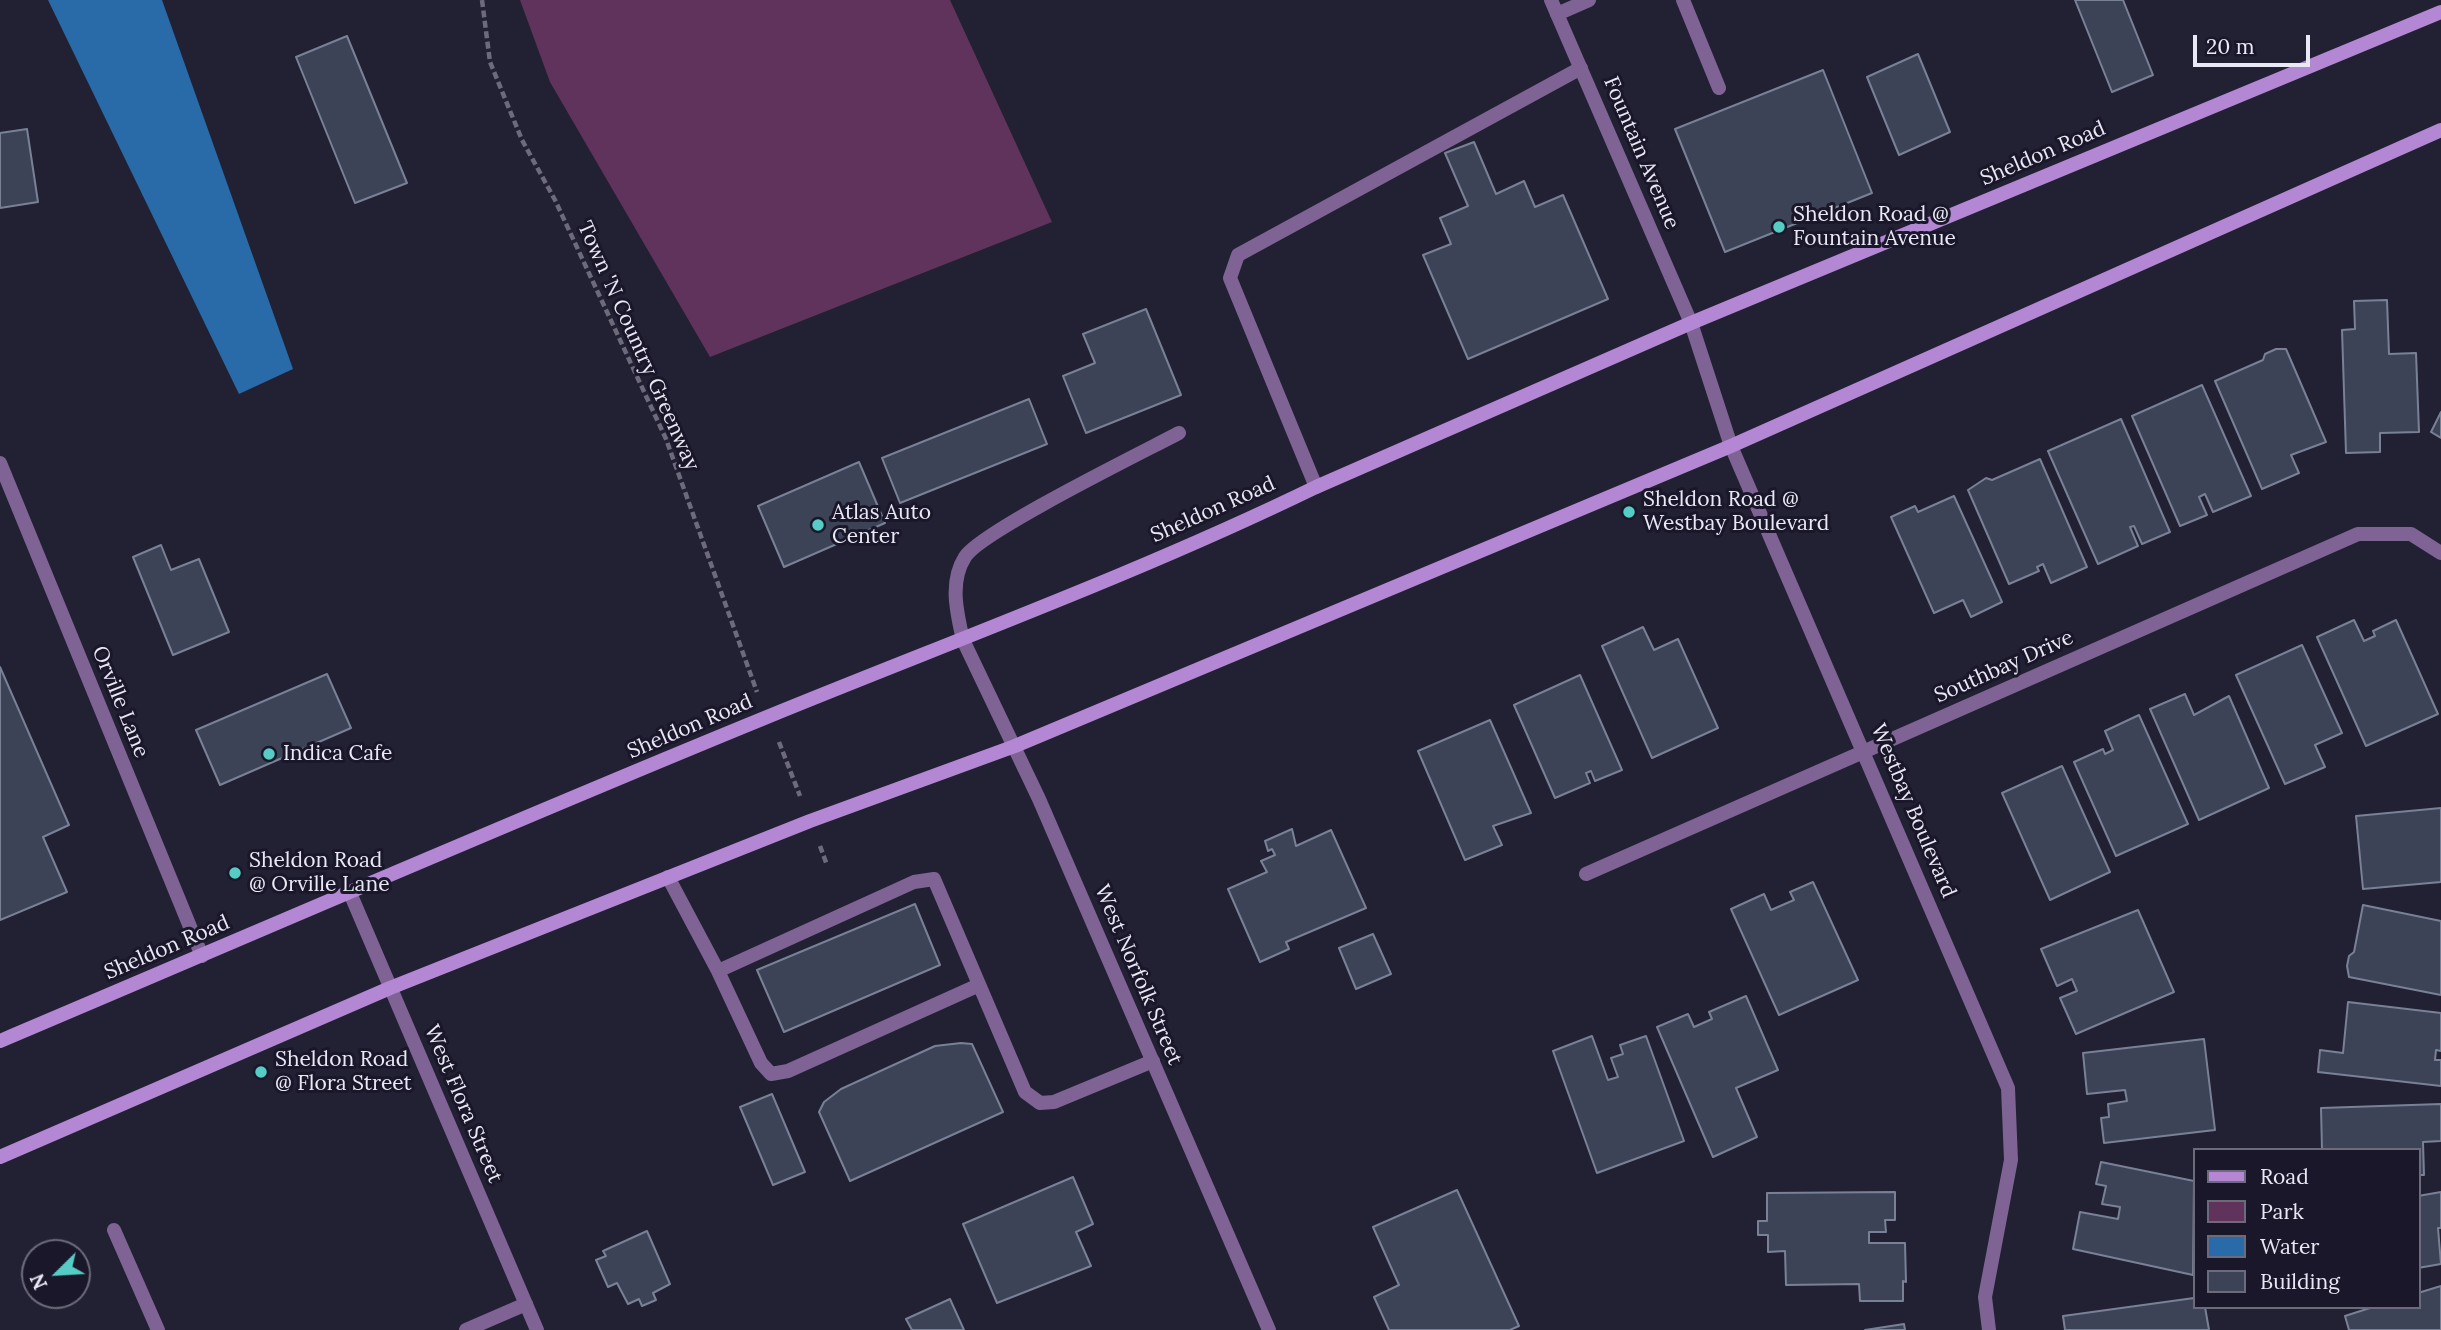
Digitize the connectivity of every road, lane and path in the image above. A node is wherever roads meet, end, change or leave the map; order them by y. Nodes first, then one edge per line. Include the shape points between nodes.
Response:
1 (482, 0) edge
2 (1551, 0) edge
3 (1589, 0) edge
4 (1683, 0) edge
5 (2441, 12) edge
6 (1557, 14) junction
7 (1581, 68) junction
8 (1719, 88) dead end
9 (2441, 130) edge
10 (1691, 323) junction
11 (1179, 433) dead end
12 (1731, 446) junction
13 (0, 463) edge
14 (1316, 486) junction
15 (2441, 553) edge
16 (963, 640) junction
17 (768, 716) junction
18 (1015, 746) junction
19 (1865, 751) junction
20 (810, 821) junction
21 (827, 865) dead end
22 (1586, 874) dead end
23 (668, 877) junction
24 (351, 893) junction
25 (202, 956) junction
26 (718, 971) junction
27 (979, 985) junction
28 (390, 988) junction
29 (0, 1041) edge
30 (1153, 1061) junction
31 (0, 1157) edge
32 (114, 1230) dead end
33 (526, 1304) junction
34 (158, 1330) edge
35 (466, 1330) edge
36 (537, 1330) edge
37 (1269, 1330) edge
38 (1989, 1330) edge

1 - 17 path, Town 'N Country Greenway via 491,62 508,106 666,439
2 - 6 street, Fountain Avenue
3 - 6 street
4 - 8 street
5 - 10 main road, Sheldon Road
6 - 7 street, Fountain Avenue
7 - 10 street, Fountain Avenue
7 - 14 street via 1238,255 1230,278
9 - 12 main road
10 - 12 street, Westbay Boulevard
10 - 14 main road, Sheldon Road
11 - 16 street, West Norfolk Street via 998,531 966,555 956,579
12 - 18 main road
12 - 19 street, Westbay Boulevard
13 - 25 street, Orville Lane
14 - 16 main road, Sheldon Road
15 - 19 street, Southbay Drive via 2411,534 2358,534
16 - 17 main road, Sheldon Road
16 - 18 street, West Norfolk Street
17 - 20 path, Town 'N Country Greenway
17 - 24 main road, Sheldon Road
18 - 20 main road
18 - 30 street, West Norfolk Street
19 - 22 street, Southbay Drive
19 - 38 street, Westbay Boulevard via 2008,1088 2011,1160 1985,1297
20 - 21 path, Town 'N Country Greenway
20 - 23 main road
23 - 26 street
23 - 28 main road
24 - 25 main road, Sheldon Road
24 - 28 street, West Flora Street
25 - 29 main road, Sheldon Road
26 - 27 street via 761,1063 771,1074 788,1071
26 - 27 street via 914,882 934,879
27 - 30 street via 1025,1092 1040,1103 1054,1102
28 - 31 main road
28 - 33 street, West Flora Street
30 - 37 street, West Norfolk Street
32 - 34 street
33 - 35 street
33 - 36 street, West Flora Street

